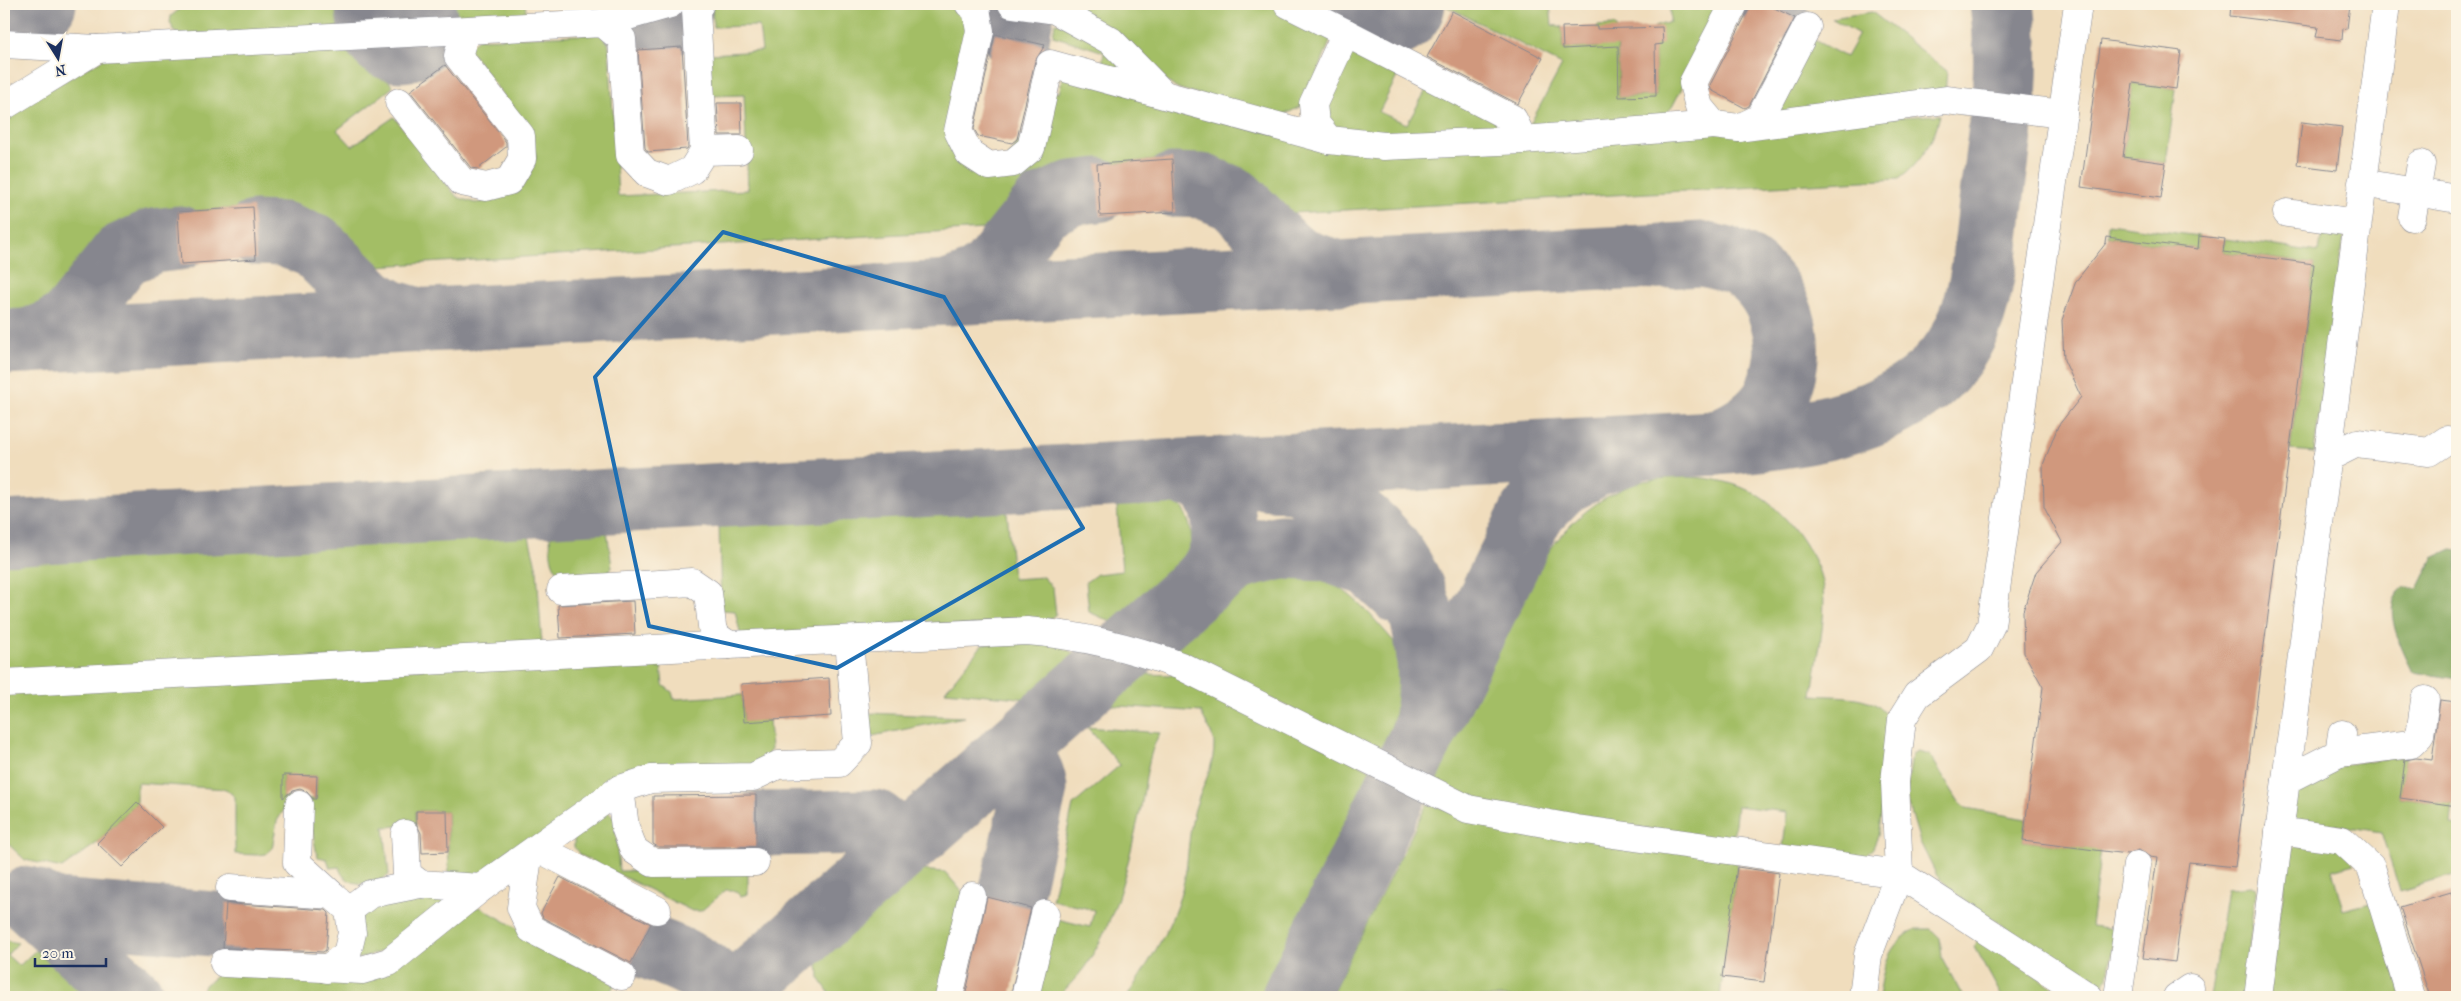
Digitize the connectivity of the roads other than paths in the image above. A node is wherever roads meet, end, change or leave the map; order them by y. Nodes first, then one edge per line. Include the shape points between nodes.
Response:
1 (670, 4) edge
2 (700, 4) edge
3 (969, 4) edge
4 (1012, 4) edge
5 (1288, 4) edge
6 (1734, 4) edge
7 (2078, 4) edge
8 (2386, 4) edge
9 (603, 23) junction
10 (1807, 27) dead end
11 (465, 32) junction
12 (1346, 33) junction
13 (4, 44) edge
14 (97, 49) junction
15 (1163, 94) junction
16 (399, 102) dead end
17 (4, 106) edge
18 (2063, 114) junction
19 (1726, 126) junction
20 (1329, 140) junction
21 (1523, 140) junction
22 (739, 150) dead end
23 (704, 151) junction
24 (2421, 164) dead end
25 (2362, 183) junction
26 (2457, 199) edge
27 (2414, 205) junction
28 (2287, 213) dead end
29 (2357, 223) junction
30 (2447, 440) dead end
31 (2327, 458) junction
32 (561, 590) dead end
33 (849, 641) junction
34 (729, 645) junction
35 (4, 683) edge
36 (2425, 700) dead end
37 (2286, 780) junction
38 (620, 789) junction
39 (299, 805) dead end
40 (2279, 831) junction
41 (405, 834) dead end
42 (533, 852) junction
43 (755, 862) dead end
44 (2137, 865) dead end
45 (1899, 874) junction
46 (420, 884) junction
47 (230, 888) dead end
48 (481, 888) junction
49 (972, 896) dead end
50 (341, 902) junction
51 (657, 910) dead end
52 (1045, 914) dead end
53 (224, 962) dead end
54 (327, 969) junction
55 (622, 976) dead end
56 (949, 997) edge
57 (1025, 997) edge
58 (1862, 997) edge
59 (2089, 997) edge
60 (2118, 997) edge
61 (2258, 997) edge
62 (2411, 997) edge

1 - 9 lane
2 - 23 lane via 696,10
3 - 15 lane via 976,9 980,31 958,131 969,153 989,166 1013,163 1031,148 1050,64
4 - 15 lane via 1055,10 1111,41
5 - 12 lane
6 - 19 lane via 1693,83 1699,107
7 - 18 lane
8 - 25 lane
9 - 11 lane
9 - 23 lane via 622,39 630,155 647,173 669,180 692,170
10 - 19 lane via 1760,118
11 - 14 lane
11 - 16 lane via 458,56 521,136 522,159 509,181 486,187 462,182
12 - 20 lane via 1313,104 1316,123
12 - 21 lane via 1513,119
13 - 14 lane
14 - 17 lane
15 - 20 lane
18 - 19 lane via 1946,100
18 - 45 lane via 1990,625 1979,649 1917,695 1902,719 1895,782
19 - 21 lane
20 - 21 lane via 1384,146
22 - 23 lane
24 - 27 lane
25 - 27 lane
25 - 29 lane
26 - 27 lane
28 - 29 lane
29 - 31 lane
30 - 31 lane via 2429,452 2373,437
31 - 37 lane
32 - 34 lane via 692,582 708,593 712,634
33 - 34 lane
33 - 38 lane via 858,743 839,764 778,765 753,777 651,779
33 - 45 lane via 1027,631 1058,633 1180,666 1468,809 1558,826
34 - 35 lane
36 - 37 lane via 2420,735 2411,744 2340,744
37 - 40 lane
38 - 42 lane
38 - 43 lane via 625,827 634,850 653,863
39 - 50 lane via 297,863
40 - 61 lane
40 - 62 lane via 2342,840 2371,867
41 - 46 lane via 407,874
42 - 48 lane
42 - 51 lane
42 - 55 lane via 521,908 531,928
44 - 60 lane
45 - 58 lane via 1868,955
45 - 59 lane
46 - 48 lane
46 - 50 lane
47 - 50 lane
48 - 54 lane via 389,962 362,970
49 - 56 lane
50 - 54 lane via 352,933 347,954
52 - 57 lane
53 - 54 lane

